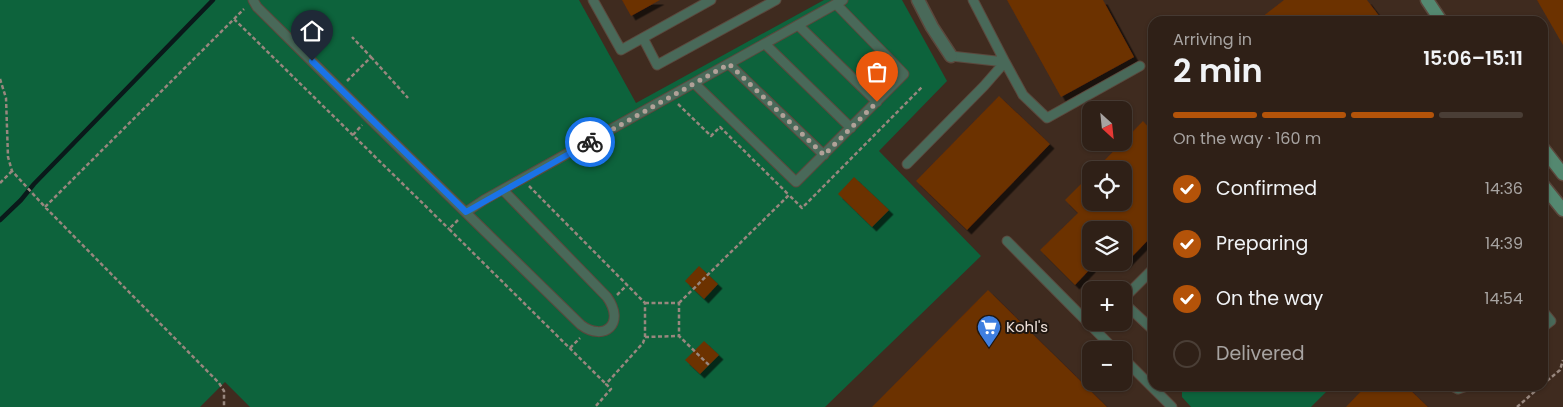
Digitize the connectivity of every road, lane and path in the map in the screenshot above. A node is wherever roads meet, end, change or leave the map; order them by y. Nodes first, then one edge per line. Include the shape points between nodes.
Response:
1 (593, 0) edge
2 (712, 0) edge
3 (776, 0) edge
4 (918, 0) edge
5 (973, 0) edge
6 (1427, 0) edge
7 (839, 2) edge
8 (255, 3) edge
9 (1438, 16) edge
10 (234, 19) junction
11 (798, 25) junction
12 (352, 37) dead end
13 (642, 38) junction
14 (765, 44) junction
15 (951, 56) joint
16 (371, 57) junction
17 (1006, 62) junction
18 (729, 64) junction
19 (1140, 66) dead end
20 (0, 79) edge
21 (346, 82) dead end
22 (695, 84) junction
23 (922, 86) dead end
24 (671, 97) junction
25 (408, 98) dead end
26 (877, 102) junction
27 (851, 128) junction
28 (824, 155) junction
29 (1548, 155) edge
30 (907, 164) dead end
31 (12, 171) junction
32 (1563, 174) edge
33 (522, 179) junction
34 (0, 183) edge
35 (503, 190) junction
36 (1548, 191) edge
37 (789, 195) junction
38 (45, 207) junction
39 (1563, 210) edge
40 (466, 212) junction
41 (449, 229) junction
42 (1007, 240) dead end
43 (1148, 276) edge
44 (1132, 291) edge
45 (679, 302) junction
46 (645, 303) junction
47 (1132, 310) edge
48 (1082, 312) edge
49 (1148, 325) edge
50 (1101, 331) edge
51 (679, 336) junction
52 (645, 337) junction
53 (1108, 341) edge
54 (1563, 360) edge
55 (710, 366) dead end
56 (1132, 367) edge
57 (1548, 381) edge
58 (1148, 383) edge
59 (606, 384) junction
60 (1156, 391) edge
61 (1536, 391) edge
62 (224, 407) edge
63 (595, 407) edge
64 (1172, 407) edge
65 (1517, 407) edge

1 - 13 lane via 621,50
2 - 13 lane
3 - 13 lane via 657,65
4 - 15 street
5 - 17 lane
6 - 9 street
7 - 11 lane
7 - 26 lane via 904,74
8 - 10 path
8 - 40 lane
10 - 38 path
10 - 41 path
11 - 14 lane
11 - 26 lane
12 - 16 path
14 - 18 lane
14 - 27 lane
15 - 17 lane
16 - 21 path
16 - 25 path
17 - 19 lane via 1023,95 1047,118
17 - 30 lane
18 - 22 lane
18 - 28 lane
20 - 31 path via 6,98 8,157
22 - 24 lane
22 - 28 lane via 796,182
23 - 37 path via 802,208
24 - 33 lane
24 - 37 path via 711,136 720,127
26 - 27 lane
27 - 28 lane
29 - 32 street
31 - 34 path
31 - 38 path
33 - 35 lane
33 - 46 path
35 - 40 lane
35 - 40 lane via 607,297 615,312 611,326 604,331 596,331 581,325
36 - 39 street
37 - 45 path
38 - 62 path via 219,383 224,391
40 - 41 path
41 - 59 path
42 - 48 lane
43 - 44 lane
45 - 46 path
45 - 51 path
46 - 52 path
47 - 49 lane
50 - 53 lane
51 - 52 path
51 - 55 path
52 - 59 path via 644,343
54 - 57 path via 1560,370
56 - 58 lane
59 - 63 path via 611,389
60 - 64 lane
61 - 65 path

